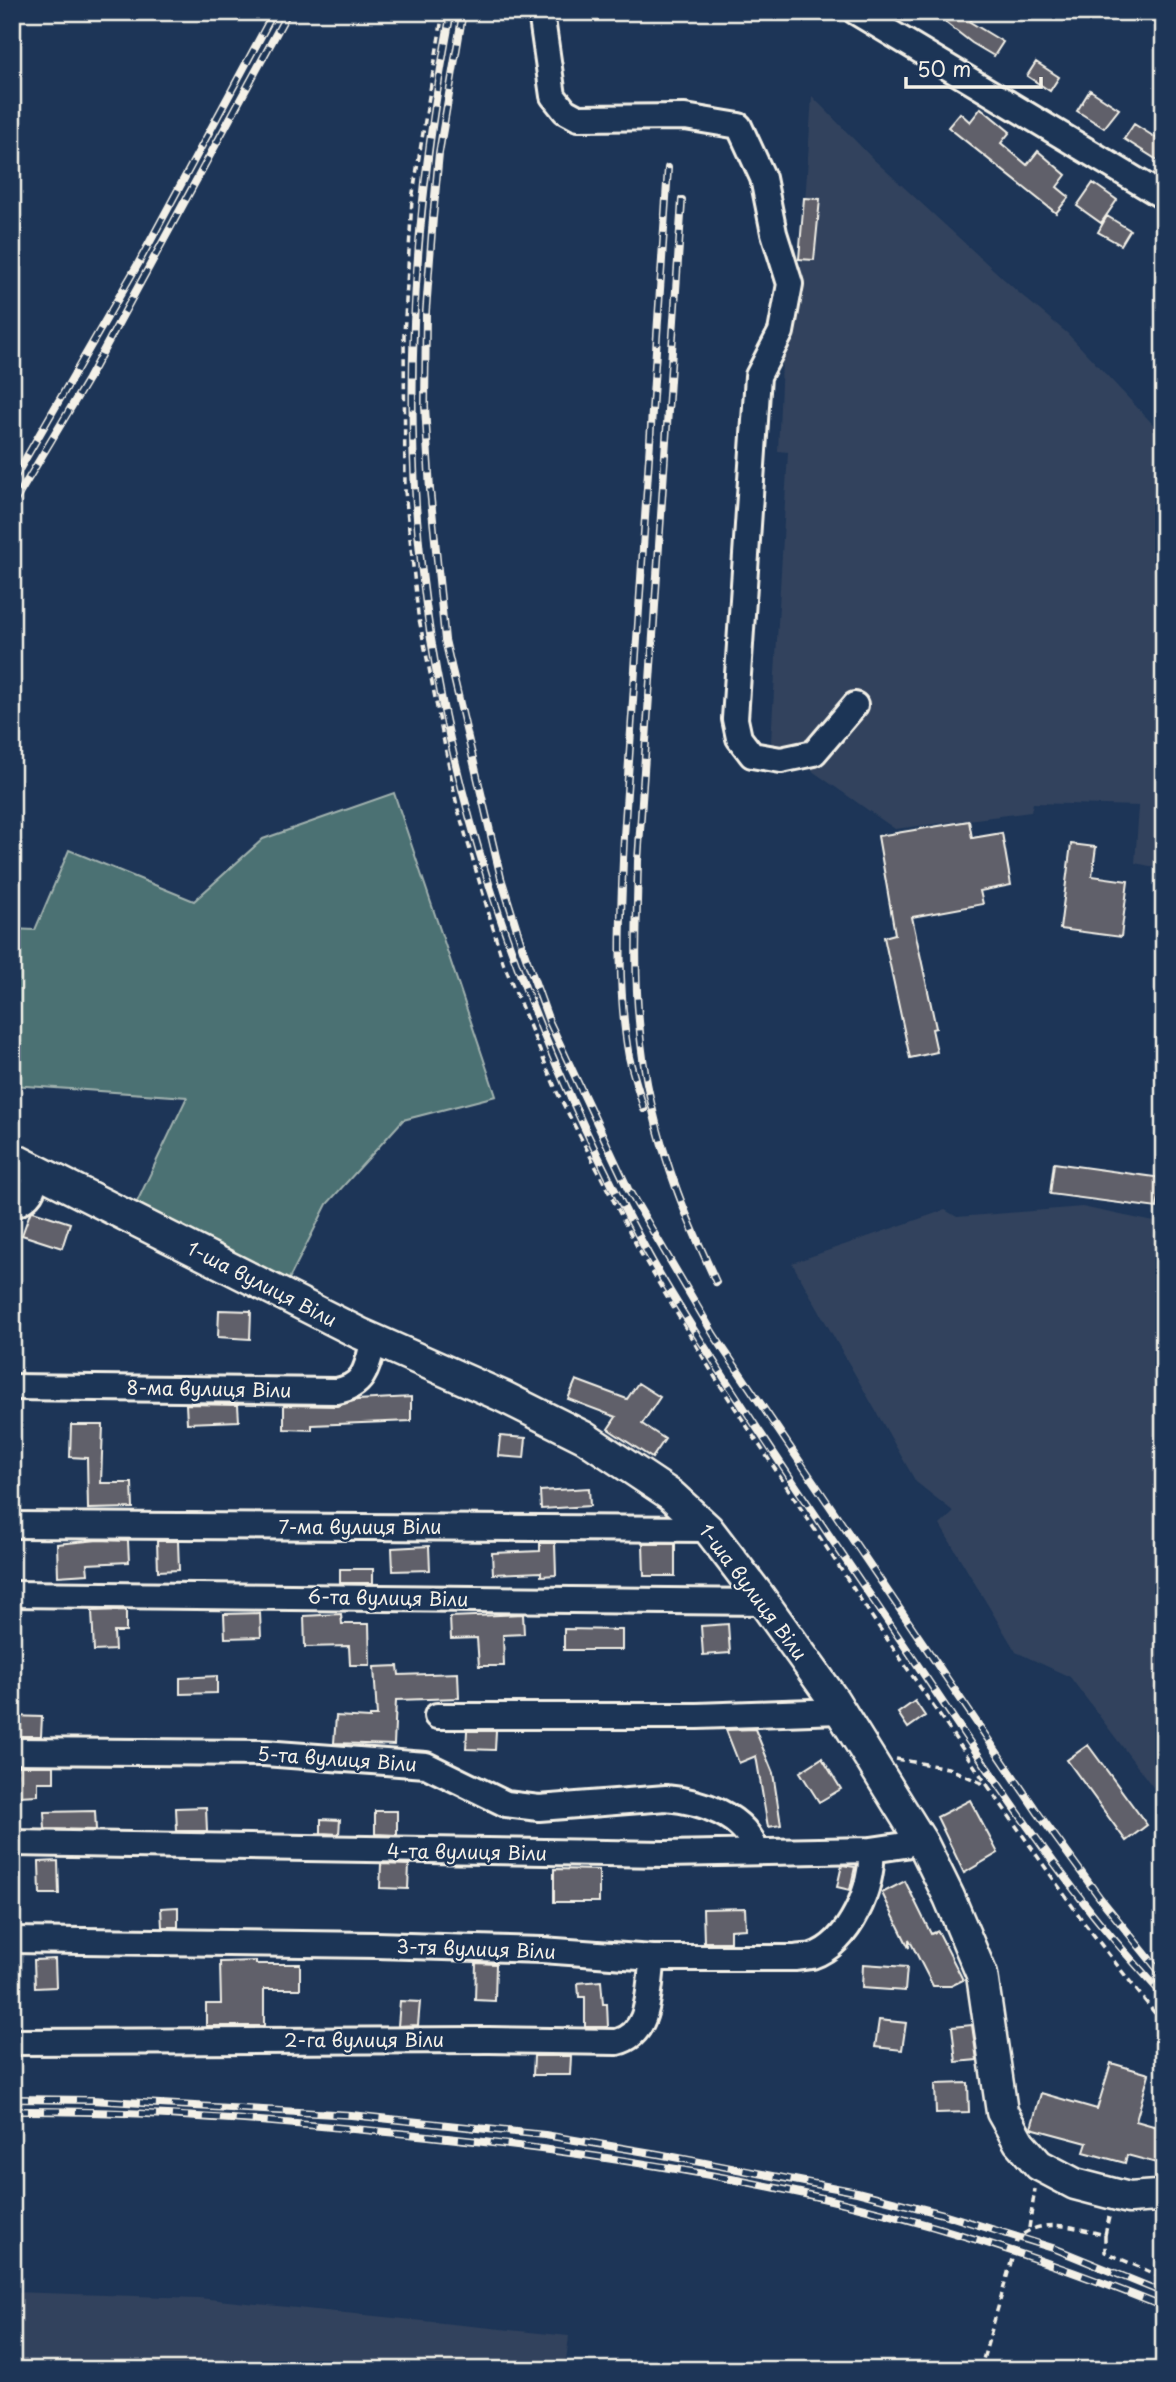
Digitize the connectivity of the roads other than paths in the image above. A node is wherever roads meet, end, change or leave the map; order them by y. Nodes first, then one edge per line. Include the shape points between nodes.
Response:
1 (541, 12) edge
2 (856, 12) edge
3 (1161, 191) edge
4 (855, 705) dead end
5 (25, 1165) edge
6 (12, 1206) edge
7 (374, 1339) junction
8 (12, 1387) edge
9 (12, 1525) edge
10 (708, 1529) junction
11 (12, 1594) edge
12 (764, 1602) junction
13 (840, 1711) junction
14 (437, 1716) dead end
15 (12, 1751) edge
16 (915, 1832) junction
17 (12, 1843) edge
18 (871, 1850) junction
19 (756, 1853) junction
20 (12, 1940) edge
21 (653, 1958) junction
22 (12, 2042) edge
23 (1164, 2193) edge

1 - 4 street via 553,96 565,111 578,118 685,117 739,126 763,178 790,284 781,332 758,376 735,719 739,738 752,755 782,760 814,753
2 - 3 street
5 - 6 street via 33,1191
5 - 7 main road, 1-ша вулиця Віли
7 - 8 street, 8-ма вулиця Віли via 357,1385 337,1391
7 - 10 main road, 1-ша вулиця Віли via 584,1437 671,1496
9 - 10 street, 7-ма вулиця Віли
10 - 12 main road, 1-ша вулиця Віли
11 - 12 street, 6-та вулиця Віли
12 - 13 main road, 1-ша вулиця Віли
13 - 14 street
13 - 16 main road, 1-ша вулиця Віли
15 - 19 street, 5-та вулиця Віли via 264,1753 426,1765 521,1807 685,1800 731,1819 748,1832
16 - 18 street, 4-та вулиця Віли via 905,1845
16 - 23 main road, 1-ша вулиця Віли via 982,1975 1002,2112 1019,2142 1039,2165 1075,2184 1129,2198
17 - 19 street, 4-та вулиця Віли
18 - 19 street, 4-та вулиця Віли
18 - 21 street, 3-тя вулиця Віли via 869,1885 860,1906 830,1946 813,1955
20 - 21 street, 3-тя вулиця Віли via 376,1945
21 - 22 street, 2-га вулиця Віли via 642,2023 632,2036 617,2042

